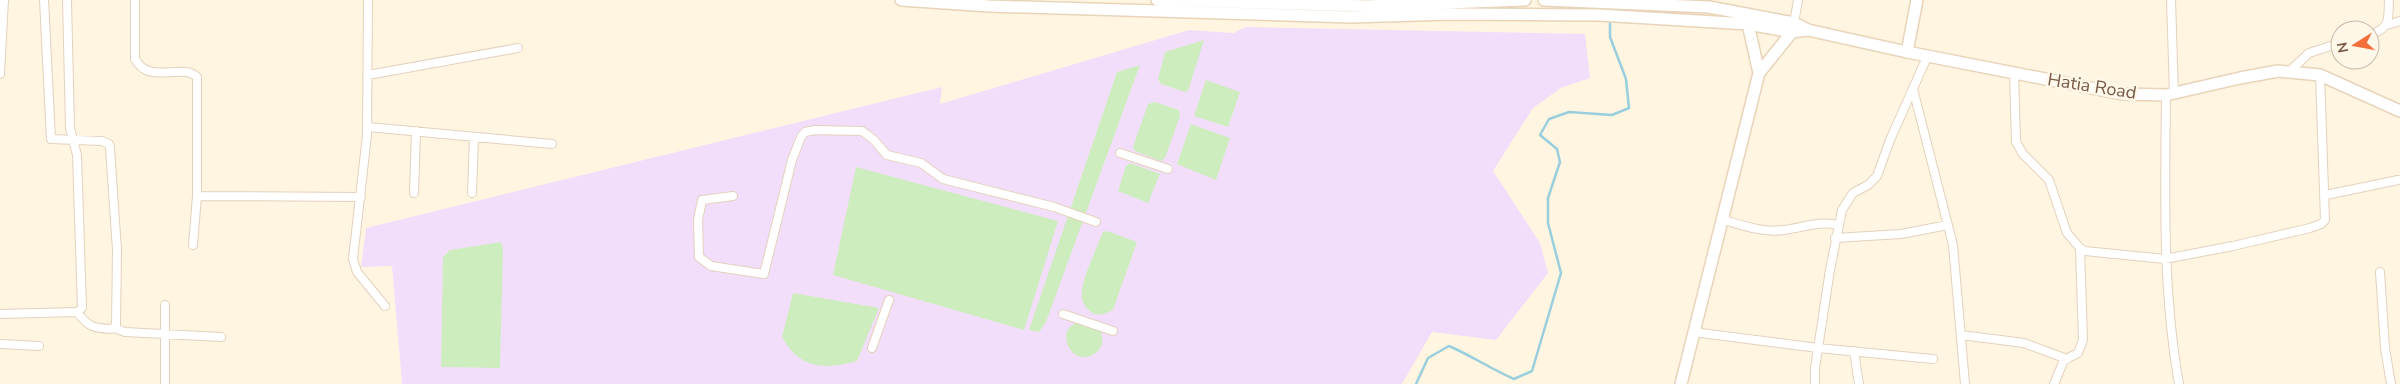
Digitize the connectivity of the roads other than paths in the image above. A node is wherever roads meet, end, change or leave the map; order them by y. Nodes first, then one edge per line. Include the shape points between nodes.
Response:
1 (4, 0) edge
2 (44, 0) edge
3 (67, 0) edge
4 (135, 0) edge
5 (368, 0) edge
6 (901, 0) edge
7 (1157, 0) edge
8 (1526, 0) edge
9 (1544, 0) edge
10 (1798, 0) edge
11 (1917, 0) edge
12 (2171, 0) edge
13 (2389, 0) edge
14 (1201, 1) edge
15 (1248, 1) edge
16 (1366, 8) edge
17 (1749, 19) junction
18 (2400, 21) edge
19 (2387, 25) junction
20 (1793, 27) junction
21 (2380, 31) edge
22 (2330, 47) edge
23 (518, 48) dead end
24 (1907, 52) junction
25 (1928, 55) junction
26 (2290, 71) junction
27 (2014, 72) junction
28 (1759, 73) junction
29 (0, 74) edge
30 (368, 75) junction
31 (2320, 75) junction
32 (1913, 89) junction
33 (2170, 94) junction
34 (2400, 111) edge
35 (368, 127) junction
36 (416, 131) junction
37 (474, 137) junction
38 (73, 140) junction
39 (552, 144) dead end
40 (1120, 153) dead end
41 (1168, 169) dead end
42 (2398, 180) dead end
43 (414, 193) dead end
44 (472, 193) dead end
45 (2326, 195) junction
46 (197, 196) junction
47 (732, 196) dead end
48 (361, 197) junction
49 (1721, 220) junction
50 (1096, 222) dead end
51 (1838, 225) junction
52 (1948, 225) junction
53 (1835, 238) junction
54 (194, 245) dead end
55 (2080, 248) junction
56 (2165, 259) junction
57 (2380, 272) dead end
58 (889, 300) dead end
59 (165, 305) dead end
60 (385, 306) dead end
61 (77, 312) junction
62 (0, 314) edge
63 (1063, 314) dead end
64 (114, 328) junction
65 (1112, 331) dead end
66 (1694, 332) junction
67 (165, 334) junction
68 (1961, 335) junction
69 (221, 337) dead end
70 (0, 344) edge
71 (39, 346) dead end
72 (872, 348) dead end
73 (1818, 348) junction
74 (1854, 351) junction
75 (1934, 359) dead end
76 (2067, 359) junction
77 (164, 384) edge
78 (1681, 384) edge
79 (1815, 384) edge
80 (1859, 384) edge
81 (1965, 384) edge
82 (2054, 384) edge
83 (2179, 384) edge
84 (2391, 384) edge

1 - 29 street
2 - 38 street via 50,137
3 - 38 street
4 - 46 street via 136,59 139,66 148,72 197,77
5 - 30 street
6 - 16 main road via 998,6
7 - 14 main road
8 - 16 main road
9 - 17 main road via 1710,7
10 - 20 street
11 - 24 main road
12 - 33 street
13 - 19 street
14 - 15 main road
15 - 16 main road
16 - 17 main road via 1458,14
17 - 20 main road, Hatia Road
17 - 28 main road
18 - 19 street
19 - 21 street
20 - 24 main road, Hatia Road
20 - 28 main road
22 - 26 street via 2309,53
23 - 30 street
24 - 25 main road, Hatia Road
25 - 27 main road, Hatia Road
25 - 32 street
26 - 31 main road, Hatia Road
26 - 33 main road, Hatia Road via 2240,78
27 - 33 main road, Hatia Road via 2122,94
27 - 55 street via 2016,142 2023,154 2049,180 2067,233
28 - 49 main road
30 - 35 street
31 - 34 main road, Hatia Road
31 - 45 street
32 - 51 street via 1876,176 1853,193
32 - 52 street
33 - 56 street
35 - 36 street
35 - 48 street
36 - 37 street
36 - 43 street
37 - 39 street
37 - 44 street
38 - 61 street via 77,155 83,303
38 - 64 street via 102,141 110,148 117,250
40 - 41 street
42 - 45 street
45 - 56 street via 2326,220 2321,224
46 - 48 street
46 - 54 street
47 - 50 street via 702,200 698,220 699,257 711,266 764,274 792,160 801,137 805,132 815,130 862,131 886,155 921,163 943,179 1054,207
48 - 60 street via 353,250 354,265
49 - 51 street via 1763,230 1782,230 1814,223
49 - 66 main road
51 - 53 street
52 - 53 street via 1901,234
52 - 68 street via 1953,245
53 - 73 street
55 - 56 street
55 - 76 street via 2083,340 2081,350
56 - 83 street via 2170,337
57 - 84 street via 2384,348
58 - 72 street
59 - 67 street
61 - 62 street
61 - 64 street via 89,326
63 - 65 street
64 - 67 street via 126,332
66 - 73 street
66 - 78 main road
67 - 69 street
67 - 77 street
68 - 76 street via 2024,342
68 - 81 street
70 - 71 street
73 - 74 street
73 - 79 street
74 - 75 street
74 - 80 street
76 - 82 street via 2061,365

